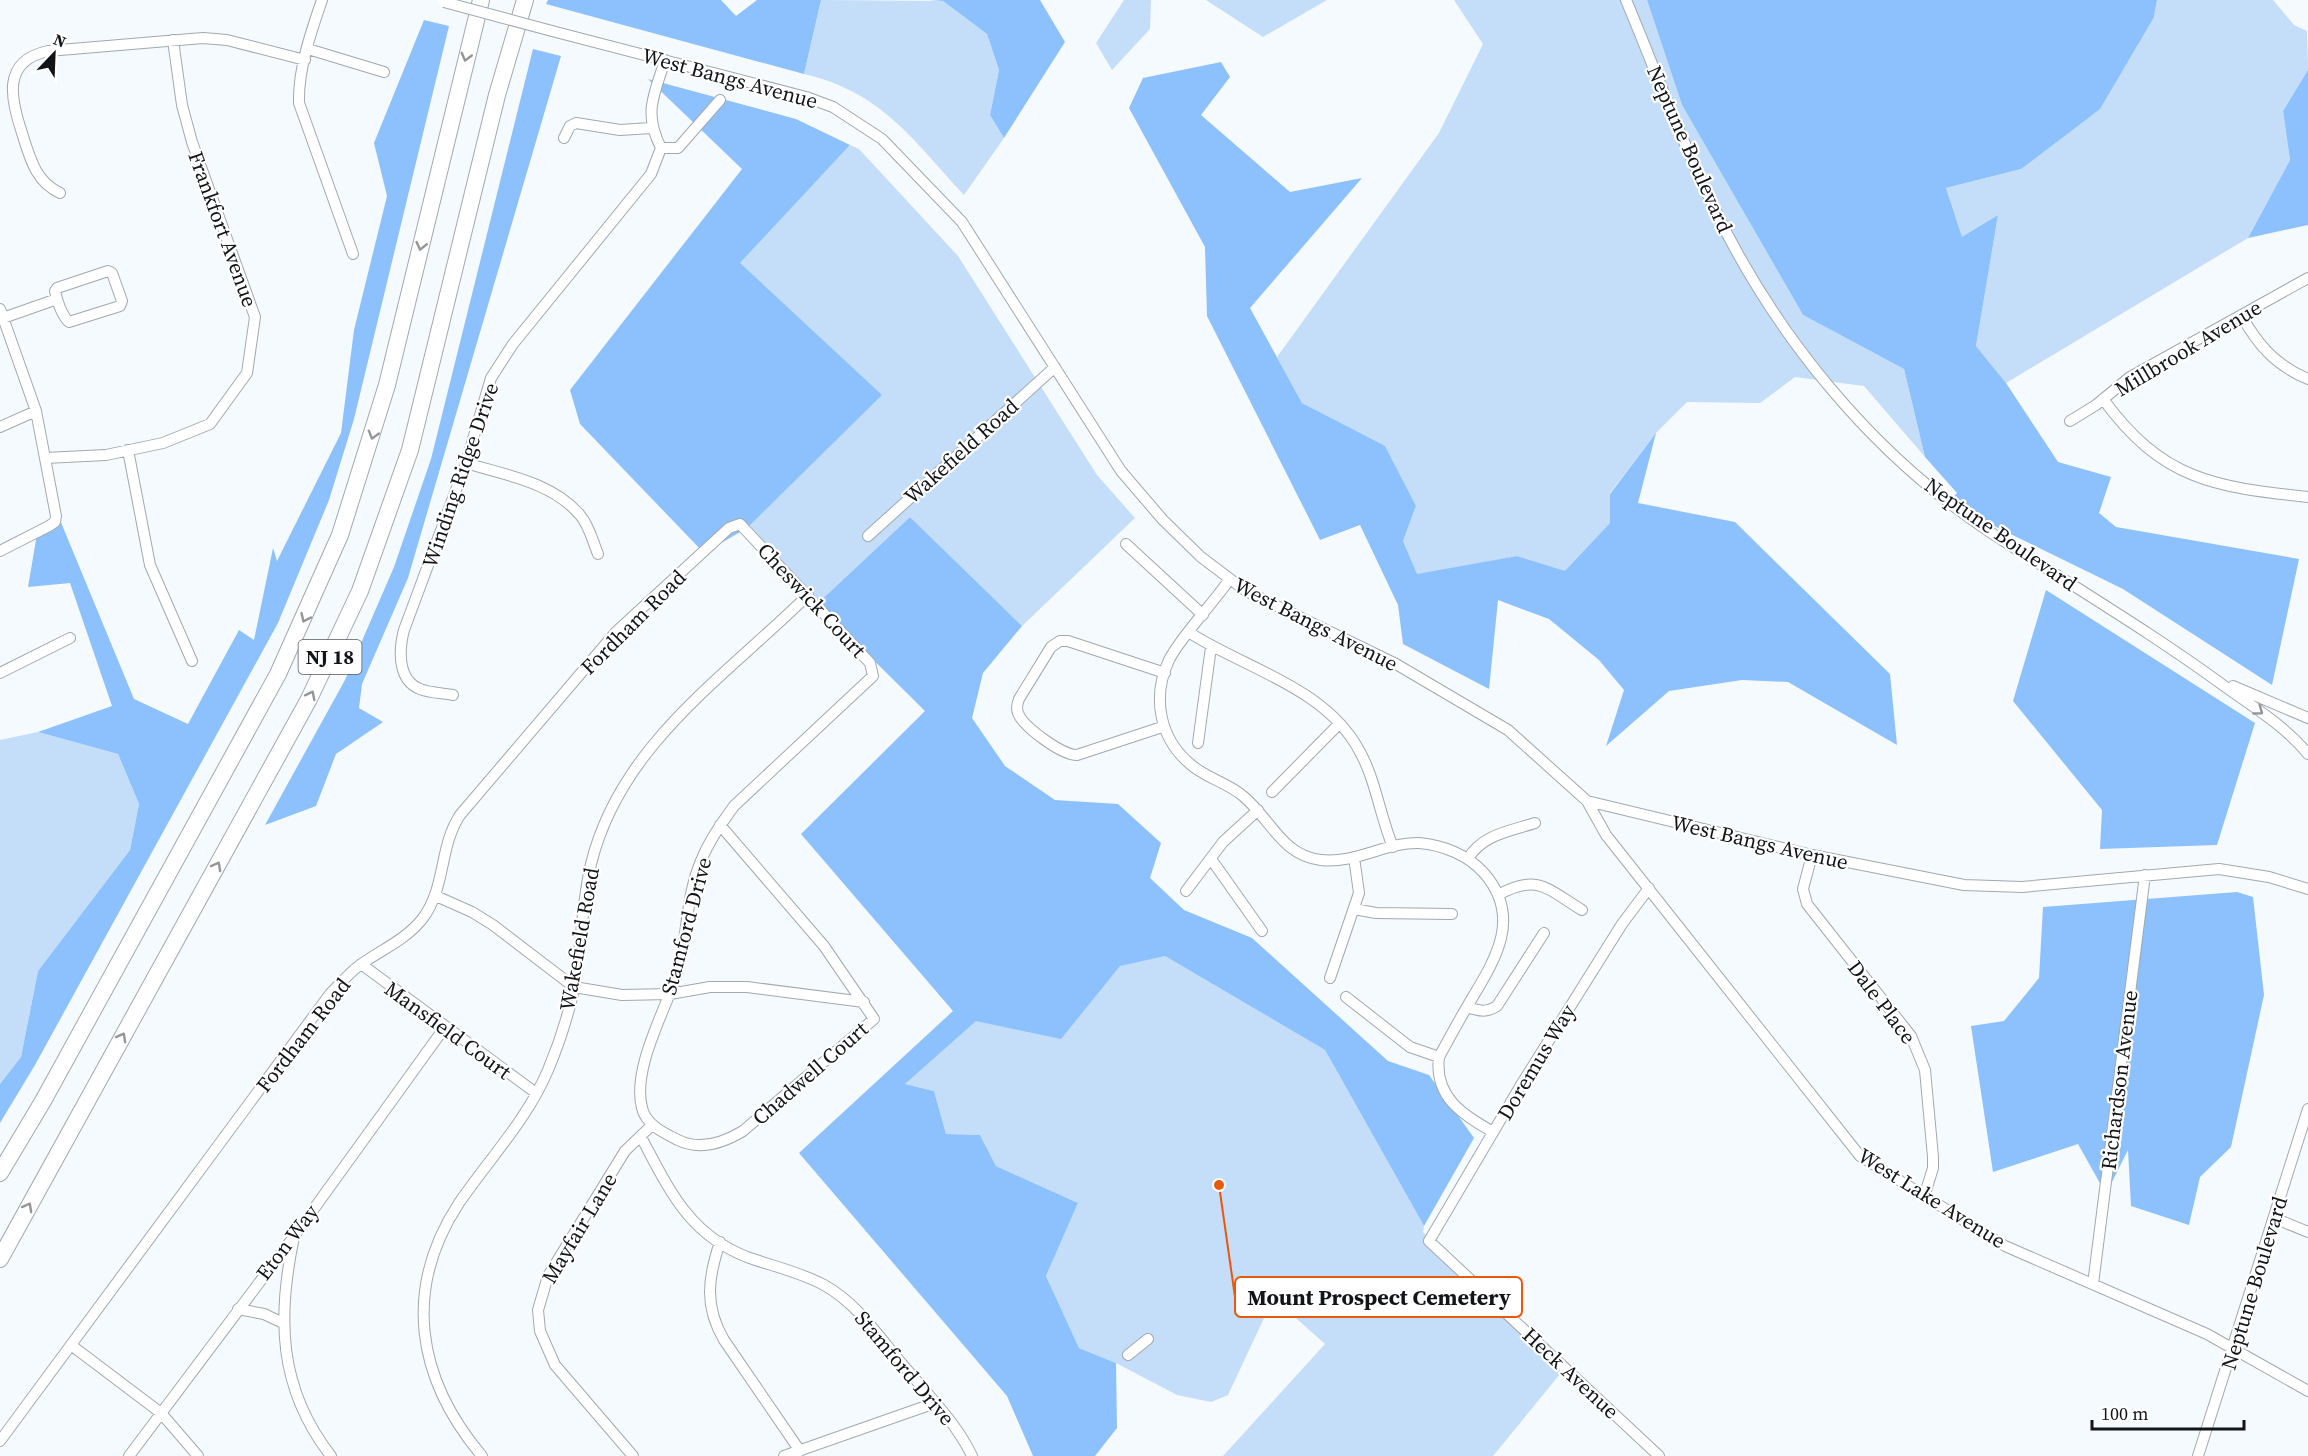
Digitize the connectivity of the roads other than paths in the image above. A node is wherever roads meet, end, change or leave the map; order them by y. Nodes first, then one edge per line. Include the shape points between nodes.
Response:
1 (322, 0) edge
2 (481, 0) edge
3 (525, 0) edge
4 (1626, 0) edge
5 (440, 1) edge
6 (173, 40) junction
7 (307, 55) junction
8 (665, 60) junction
9 (384, 72) dead end
10 (720, 99) dead end
11 (651, 128) junction
12 (564, 138) dead end
13 (661, 148) junction
14 (60, 193) dead end
15 (353, 254) dead end
16 (2308, 279) edge
17 (57, 299) junction
18 (2, 314) edge
19 (2241, 315) junction
20 (1055, 367) junction
21 (2308, 379) edge
22 (2103, 399) junction
23 (36, 411) junction
24 (2070, 420) dead end
25 (0, 427) edge
26 (128, 450) junction
27 (45, 458) junction
28 (466, 463) junction
29 (2308, 497) edge
30 (741, 524) joint
31 (868, 536) dead end
32 (1126, 544) dead end
33 (0, 551) edge
34 (598, 554) dead end
35 (1229, 580) junction
36 (808, 595) junction
37 (1203, 615) junction
38 (1190, 633) junction
39 (70, 638) dead end
40 (1211, 647) junction
41 (192, 661) dead end
42 (0, 673) edge
43 (1165, 673) junction
44 (2211, 676) junction
45 (870, 680) joint
46 (453, 695) dead end
47 (2308, 718) edge
48 (1340, 724) junction
49 (1162, 727) junction
50 (1198, 743) dead end
51 (2308, 754) edge
52 (1272, 792) dead end
53 (1587, 801) junction
54 (1258, 810) junction
55 (1535, 823) dead end
56 (720, 825) junction
57 (1393, 847) junction
58 (1812, 855) junction
59 (1354, 857) junction
60 (1211, 859) junction
61 (1468, 859) junction
62 (2145, 875) junction
63 (1649, 888) junction
64 (2308, 889) edge
65 (1186, 891) dead end
66 (1498, 895) junction
67 (436, 896) junction
68 (1354, 909) junction
69 (1581, 910) dead end
70 (1452, 914) dead end
71 (1262, 931) dead end
72 (1544, 933) dead end
73 (361, 964) junction
74 (1330, 978) dead end
75 (574, 987) junction
76 (670, 994) junction
77 (1346, 997) dead end
78 (864, 1002) junction
79 (1467, 1007) junction
80 (445, 1028) junction
81 (1439, 1057) junction
82 (536, 1093) junction
83 (2308, 1108) edge
84 (652, 1125) junction
85 (1494, 1132) junction
86 (641, 1137) junction
87 (0, 1173) edge
88 (1923, 1197) junction
89 (2274, 1218) junction
90 (2308, 1232) edge
91 (295, 1235) junction
92 (1429, 1241) joint
93 (720, 1242) junction
94 (0, 1259) edge
95 (2093, 1284) junction
96 (238, 1308) junction
97 (283, 1323) junction
98 (1148, 1339) dead end
99 (71, 1345) junction
100 (2234, 1350) junction
101 (1128, 1355) dead end
102 (2308, 1391) edge
103 (935, 1403) junction
104 (161, 1413) junction
105 (0, 1441) edge
106 (800, 1450) junction
107 (129, 1456) edge
108 (198, 1456) edge
109 (331, 1456) edge
110 (482, 1456) edge
111 (633, 1456) edge
112 (784, 1456) edge
113 (972, 1456) edge
114 (1659, 1456) edge
115 (2198, 1456) edge

1 - 7 street
2 -> 87 highway, NJ 18 via 387,385 336,546 268,693
94 -> 3 highway, NJ 18 via 309,699 360,591 410,450 497,95
4 - 44 street, Neptune Boulevard via 1699,176 1731,241 1780,322 1831,388 1898,458 1956,507
5 - 8 street, West Bangs Avenue, bridge
6 - 7 street via 227,40
6 - 14 street via 48,51 30,58 21,67 12,87 12,103 33,166 40,178
6 - 26 street, Frankfort Avenue via 192,142 255,317 247,373 210,424 163,443
7 - 9 street
7 - 15 street via 299,88 300,103
8 - 11 street via 651,106
8 - 20 street, West Bangs Avenue via 833,106 882,139 962,222
10 - 13 street via 678,148
11 - 12 street via 620,130 576,123
11 - 13 street
13 - 28 street, Winding Ridge Drive via 651,174 504,356 484,394
16 - 19 street, Millbrook Avenue
17 - 17 street via 69,322 120,306 122,301 108,271 57,288
17 - 18 street
18 - 23 street
19 - 21 street via 2269,356
19 - 22 street, Millbrook Avenue via 2130,377
20 - 31 street, Wakefield Road
20 - 35 street, West Bangs Avenue via 1135,488 1162,520
22 - 24 street, Millbrook Avenue
22 - 29 street via 2139,442 2191,475 2245,490
23 - 25 street
23 - 27 street
26 - 27 street, Frankfort Avenue
26 - 41 street via 150,564
27 - 33 street via 56,520
28 - 34 street via 552,493 582,517
28 - 46 street, Winding Ridge Drive via 401,645 402,668 410,681 421,690
30 - 36 street, Cheswick Court
30 - 67 street, Fordham Road via 729,528 616,632 460,815 446,841
32 - 37 street
35 - 37 street
35 - 53 street, West Bangs Avenue via 1396,664 1508,730
36 - 45 street, Cheswick Court via 870,663
36 - 75 street, Wakefield Road via 664,730 624,784 591,864
37 - 38 street
38 - 40 street
38 - 43 street
39 - 42 street
40 - 48 street via 1299,691
40 - 50 street
43 - 49 street via 1161,687
43 - 49 street via 1060,641 1051,647 1019,699 1017,709 1021,719 1060,751 1077,756
44 - 47 street
44 -> 51 street, Neptune Boulevard via 2275,723
45 - 56 street, Stamford Drive via 742,798
48 - 52 street
48 - 57 street via 1363,758
49 - 54 street via 1191,765 1238,792
53 - 58 street, West Bangs Avenue
53 - 63 street, West Lake Avenue via 1606,835
54 - 59 street via 1282,842 1302,855 1335,861
54 - 60 street via 1233,831
55 - 61 street via 1488,838 1474,848
56 - 76 street, Stamford Drive via 695,876
56 - 78 street, Chadwell Court via 824,946
57 - 59 street
57 - 61 street via 1421,843 1452,850
58 - 62 street, West Bangs Avenue via 1945,883 1994,888
58 - 88 street, Dale Place via 1803,889 1807,904 1911,1036 1922,1058 1933,1168
59 - 68 street via 1359,883
60 - 65 street
60 - 71 street
61 - 66 street via 1483,871
62 - 64 street, West Bangs Avenue via 2219,869 2269,877
62 - 95 street, Richardson Avenue
63 - 85 street, Doremus Way via 1622,924
63 - 88 street, West Lake Avenue via 1852,1148
66 - 69 street via 1530,883
66 - 79 street via 1503,929 1500,946
67 - 73 street, Fordham Road via 406,936
67 - 75 street via 493,925
68 - 70 street via 1376,914
68 - 74 street
72 - 79 street via 1497,1006 1490,1011
73 - 80 street, Mansfield Court
73 - 99 street, Fordham Road via 330,994
75 - 76 street via 622,995
75 - 82 street, Wakefield Road via 558,1045
76 - 78 street via 710,987 747,987
76 - 84 street, Stamford Drive via 642,1071 641,1107
77 - 81 street via 1410,1047
78 - 84 street, Chadwell Court via 874,1018 727,1140 712,1144 682,1142
79 - 81 street
80 - 82 street, Mansfield Court
80 - 91 street, Eton Way
81 - 85 street via 1438,1078 1447,1099
82 - 110 street, Wakefield Road via 447,1222 432,1257 424,1296 425,1345 437,1388 457,1425
83 - 89 street, Neptune Boulevard
84 - 86 street, Mayfair Lane
85 - 92 street, Doremus Way
86 - 93 street, Stamford Drive via 673,1198 691,1219
86 - 111 street, Mayfair Lane via 625,1151 548,1276 538,1310 542,1337 555,1365
88 - 95 street, West Lake Avenue via 2005,1246
89 - 90 street
89 - 100 street, Neptune Boulevard
91 - 96 street, Eton Way
91 - 97 street
92 - 114 street, Heck Avenue
93 - 103 street, Stamford Drive via 744,1255 812,1279 839,1295
93 - 106 street via 709,1285 714,1321
95 - 100 street, West Lake Avenue via 2207,1334
96 - 97 street
96 - 104 street, Eton Way
97 - 109 street via 292,1381 312,1429
98 - 101 street
99 - 104 street
99 - 105 street, Fordham Road
100 - 102 street, West Lake Avenue
100 - 115 street, Neptune Boulevard
103 - 106 street
103 - 113 street, Stamford Drive
104 - 107 street, Eton Way
104 - 108 street
106 - 112 street

